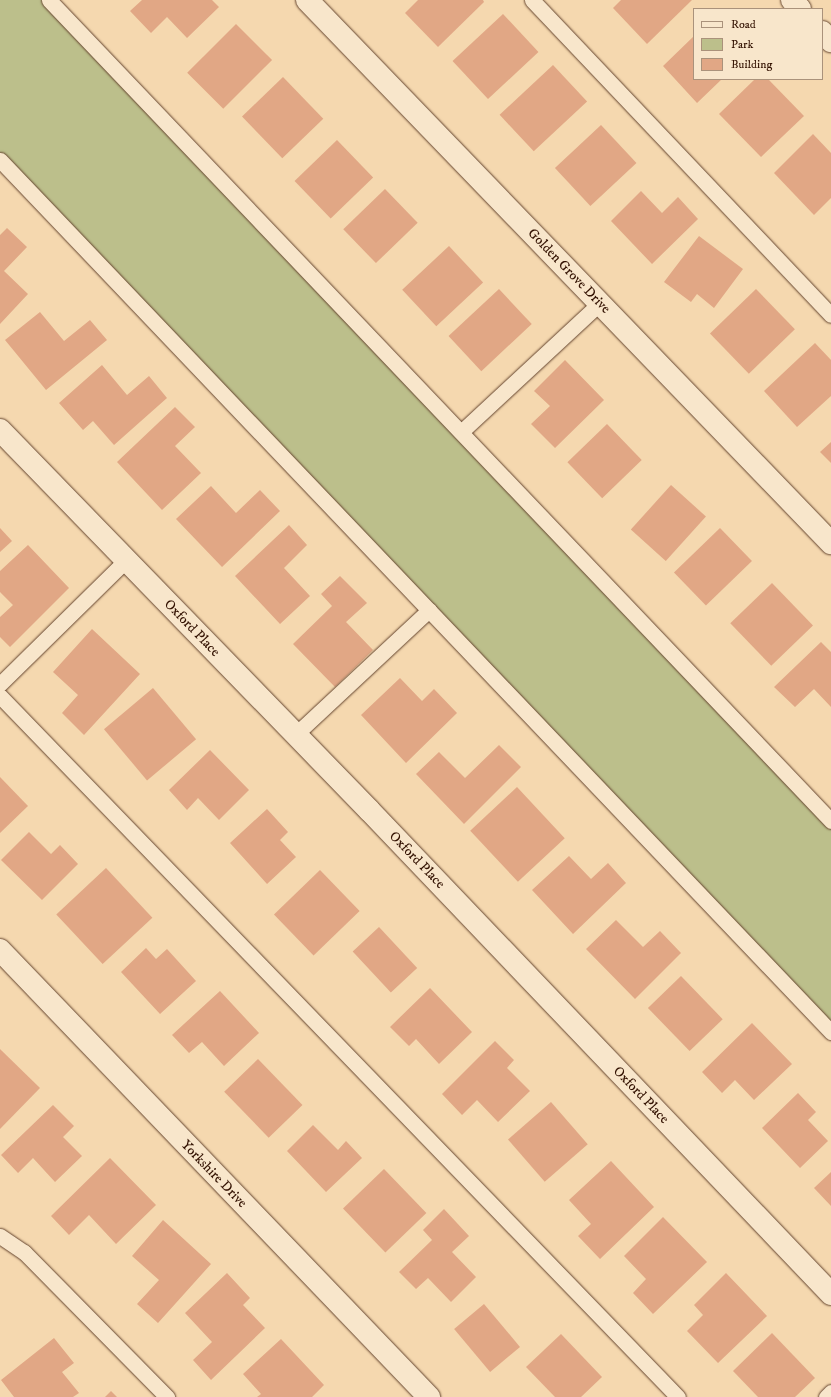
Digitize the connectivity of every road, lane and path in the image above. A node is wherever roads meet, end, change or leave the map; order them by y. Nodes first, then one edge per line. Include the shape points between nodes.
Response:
1 (49, 0) edge
2 (307, 0) edge
3 (532, 0) edge
4 (792, 0) edge
5 (799, 8) edge
6 (823, 33) edge
7 (831, 41) edge
8 (0, 160) edge
9 (600, 303) junction
10 (831, 316) edge
11 (0, 430) edge
12 (461, 432) junction
13 (831, 543) edge
14 (126, 560) junction
15 (429, 610) junction
16 (0, 684) edge
17 (0, 696) edge
18 (296, 734) junction
19 (831, 821) edge
20 (0, 950) edge
21 (831, 1032) edge
22 (0, 1236) edge
23 (831, 1294) edge
24 (831, 1392) edge
25 (167, 1397) edge
26 (428, 1397) edge
27 (678, 1397) edge
28 (826, 1397) edge

1 - 12 lane
2 - 9 street, Golden Grove Drive
3 - 10 lane
4 - 5 street
6 - 7 street
8 - 15 lane
9 - 12 lane
9 - 13 street, Golden Grove Drive
11 - 14 street, Oxford Place
12 - 19 lane
14 - 16 lane
14 - 18 street, Oxford Place
15 - 18 lane
15 - 21 lane
17 - 27 lane
18 - 23 street, Oxford Place
20 - 26 street, Yorkshire Drive
22 - 25 lane via 24,1252
24 - 28 lane

